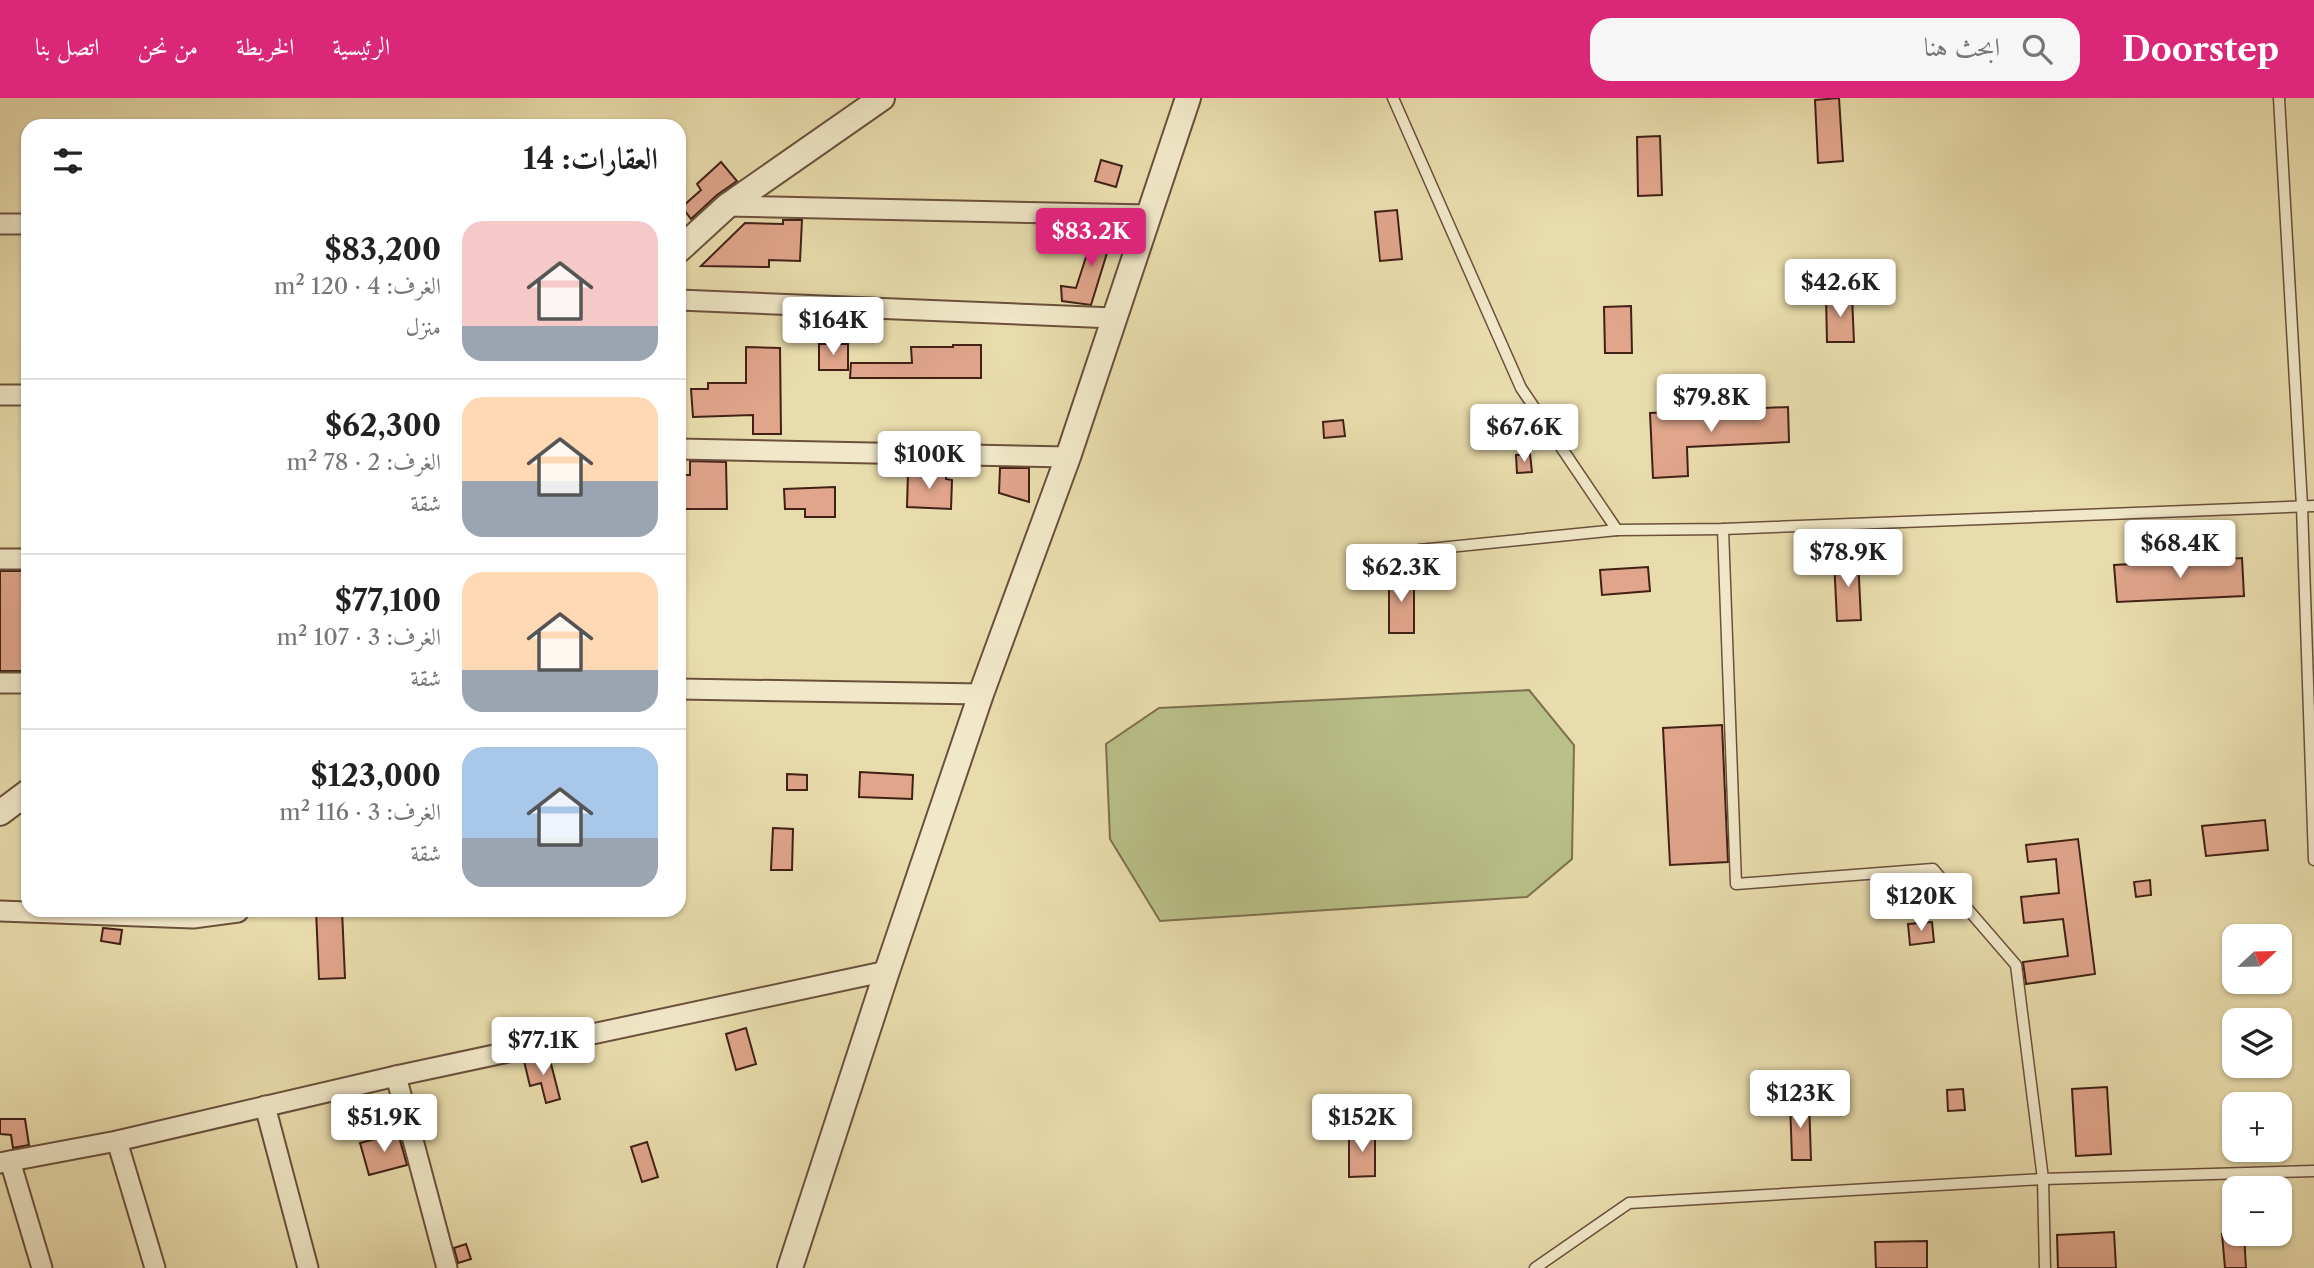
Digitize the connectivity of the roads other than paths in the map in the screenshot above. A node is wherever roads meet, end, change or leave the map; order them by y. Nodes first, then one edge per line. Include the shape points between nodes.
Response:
1 (1188, 98) edge
2 (1393, 98) edge
3 (2279, 98) edge
4 (874, 99) edge
5 (727, 206) junction
6 (1149, 215) junction
7 (0, 224) edge
8 (21, 224) edge
9 (689, 233) edge
10 (686, 300) edge
11 (1114, 318) junction
12 (0, 395) edge
13 (21, 395) edge
14 (686, 449) edge
15 (1068, 457) junction
16 (2302, 506) junction
17 (2314, 506) edge
18 (1723, 529) junction
19 (1617, 530) junction
20 (1419, 550) dead end
21 (0, 559) edge
22 (21, 559) edge
23 (21, 682) edge
24 (0, 683) edge
25 (686, 690) edge
26 (981, 694) junction
27 (21, 797) edge
28 (0, 813) edge
29 (2314, 860) edge
30 (0, 911) edge
31 (21, 912) edge
32 (165, 917) edge
33 (200, 917) edge
34 (887, 971) junction
35 (396, 1076) junction
36 (265, 1106) junction
37 (117, 1141) junction
38 (5, 1162) edge
39 (2314, 1171) edge
40 (2043, 1179) junction
41 (42, 1268) edge
42 (155, 1268) edge
43 (308, 1268) edge
44 (447, 1268) edge
45 (790, 1268) edge
46 (1535, 1268) edge
47 (2045, 1268) edge

1 - 6 street
2 - 19 lane via 1521,388
3 - 16 lane
4 - 5 street
5 - 6 street
5 - 9 street
6 - 11 street
7 - 8 street
10 - 11 street
11 - 15 street
12 - 13 street
14 - 15 street
15 - 26 street
16 - 17 lane
16 - 18 lane
16 - 29 lane
18 - 19 lane
18 - 40 lane via 1736,884 1933,869 2017,965
19 - 20 lane
21 - 22 street
23 - 24 street
25 - 26 street
26 - 34 street
27 - 28 street
30 - 31 street
32 - 33 street
34 - 35 street
34 - 45 street
35 - 36 street
35 - 44 street
36 - 37 street
36 - 43 street
37 - 38 street
37 - 42 street
38 - 41 street
39 - 40 lane
40 - 46 lane via 1629,1203
40 - 47 lane

